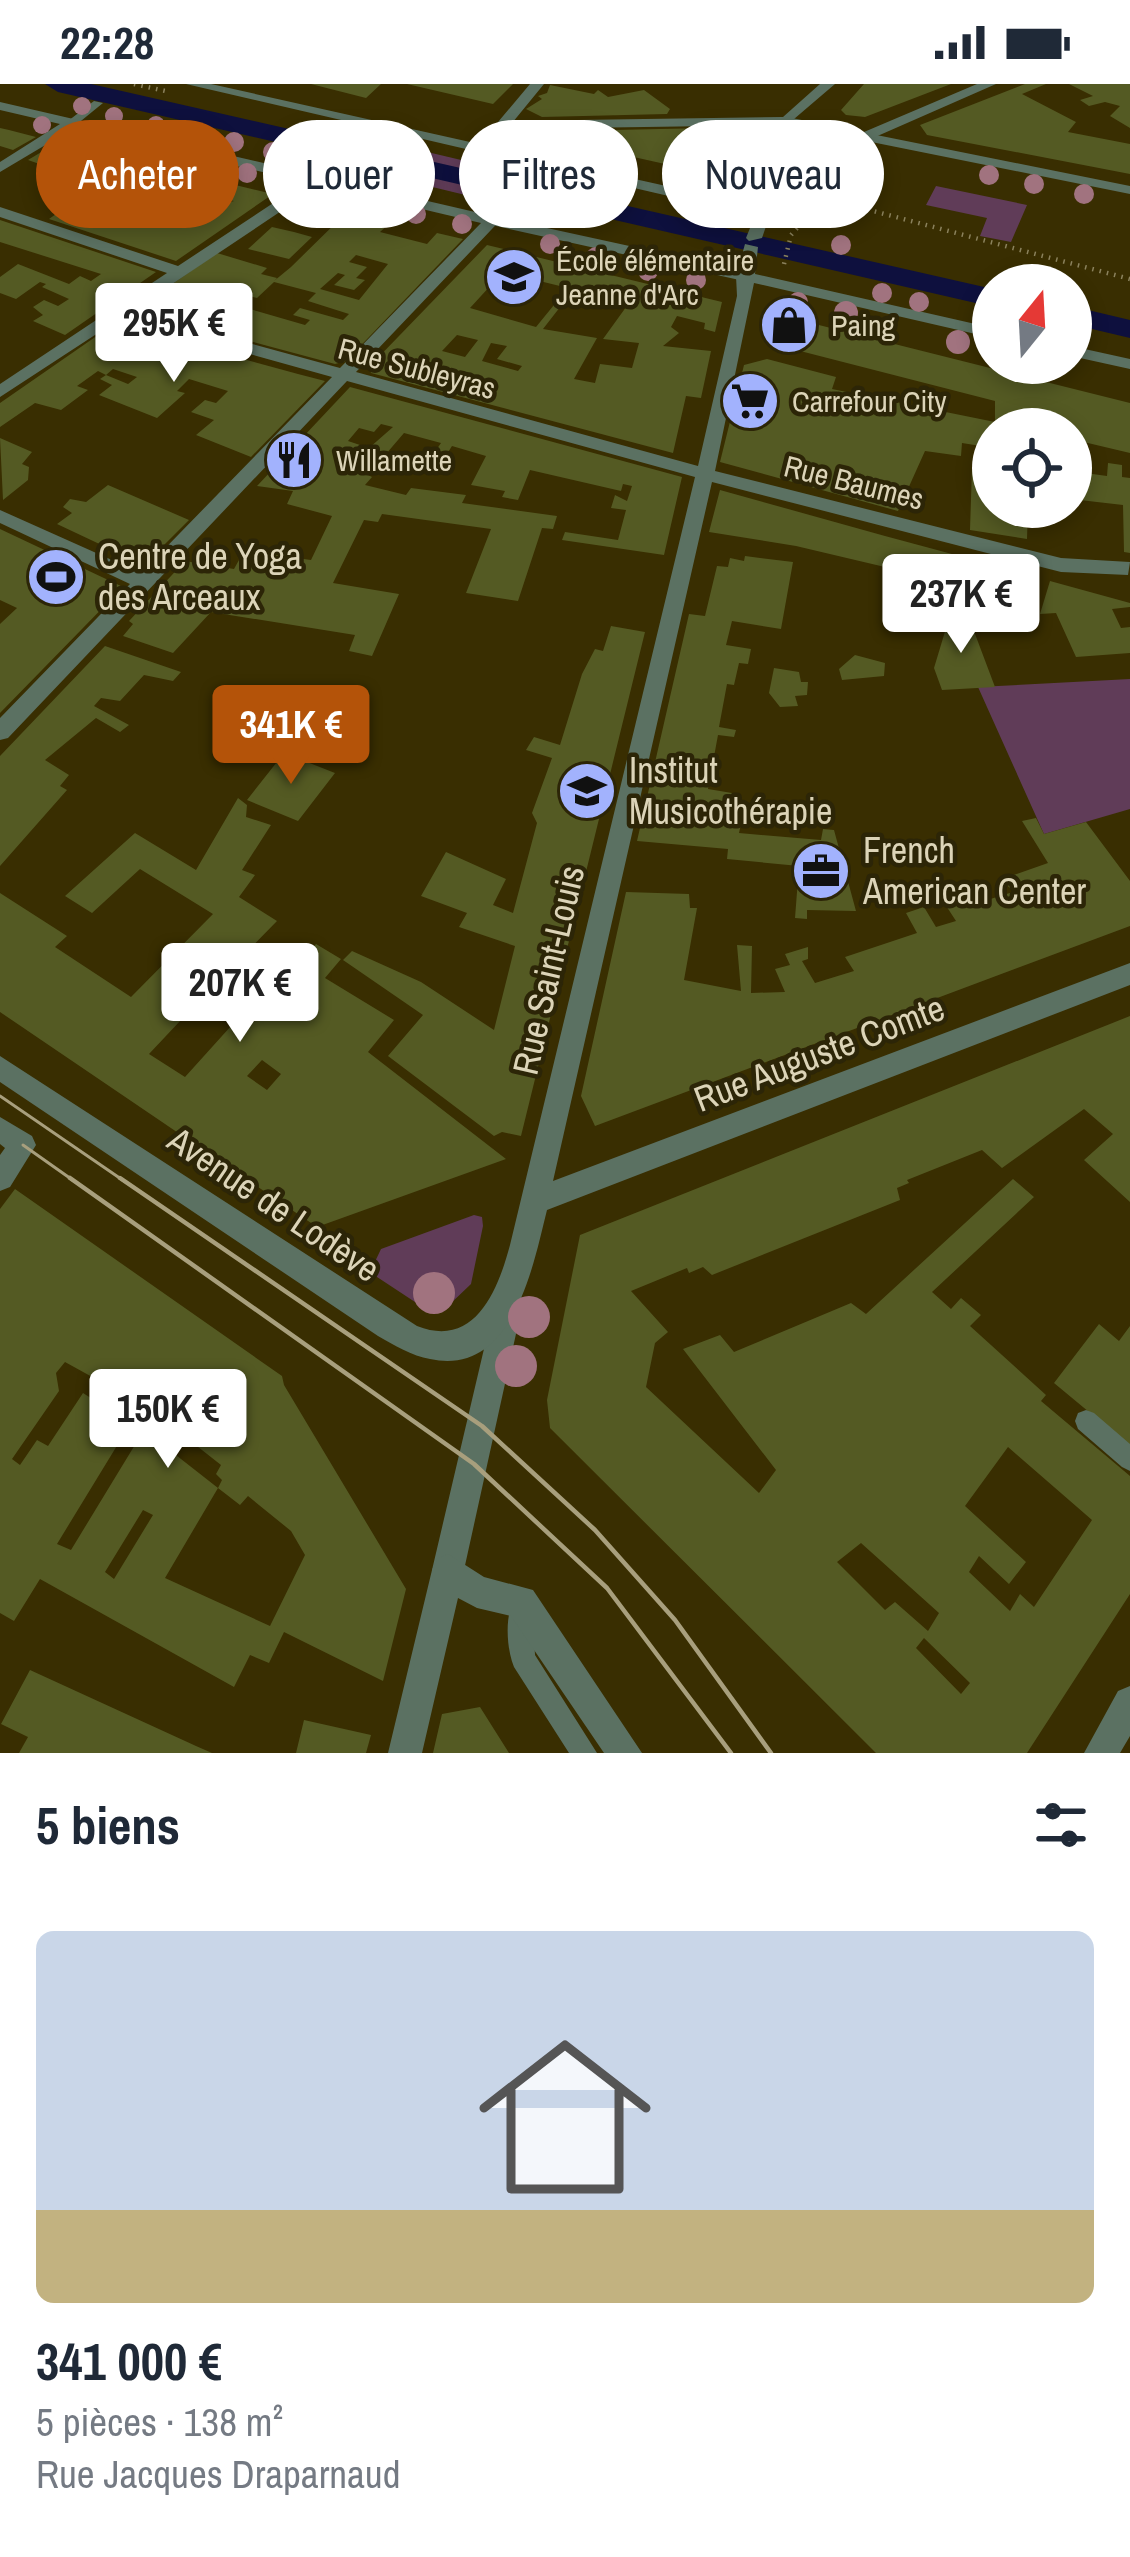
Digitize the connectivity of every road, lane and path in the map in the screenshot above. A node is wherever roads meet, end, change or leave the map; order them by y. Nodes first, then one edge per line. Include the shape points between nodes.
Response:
1 (537, 84) edge
2 (828, 84) edge
3 (989, 84) edge
4 (205, 85) edge
5 (98, 103) dead end
6 (0, 106) edge
7 (59, 120) edge
8 (76, 120) edge
9 (507, 120) edge
10 (788, 120) edge
11 (884, 126) edge
12 (884, 141) edge
13 (459, 144) edge
14 (36, 145) edge
15 (0, 167) edge
16 (1130, 190) edge
17 (0, 212) edge
18 (884, 214) edge
19 (263, 216) edge
20 (485, 228) edge
21 (524, 228) edge
22 (757, 228) edge
23 (797, 228) edge
24 (791, 235) dead end
25 (179, 272) junction
26 (744, 276) junction
27 (1130, 279) edge
28 (116, 312) junction
29 (972, 328) edge
30 (1092, 356) edge
31 (1130, 364) edge
32 (344, 376) junction
33 (0, 392) edge
34 (705, 474) junction
35 (0, 516) edge
36 (1129, 568) edge
37 (145, 583) junction
38 (0, 732) edge
39 (1130, 974) edge
40 (0, 1068) edge
41 (12, 1137) edge
42 (0, 1178) edge
43 (535, 1201) junction
44 (509, 1302) junction
45 (1086, 1421) dead end
46 (1130, 1459) edge
47 (448, 1570) junction
48 (520, 1602) junction
49 (1130, 1703) edge
50 (405, 1753) edge
51 (584, 1753) edge
52 (625, 1753) edge
53 (1101, 1753) edge

1 - 9 street
2 - 10 street
3 - 11 street
4 - 13 street
5 - 8 lane
6 - 7 street
12 - 16 street
14 - 15 street
17 - 25 street
18 - 27 path
19 - 25 street
20 - 32 street
21 - 26 street
22 - 26 street, Rue Saint-Louis
23 - 24 path
25 - 28 street
26 - 29 street
26 - 34 street, Rue Saint-Louis
28 - 32 street, Rue Subleyras
28 - 33 street
30 - 31 street
32 - 34 street, Rue Subleyras
32 - 37 street
34 - 36 street, Rue Baumes via 1061,565
34 - 43 street, Rue Saint-Louis
35 - 37 street
37 - 38 street
39 - 43 street, Rue Auguste Comte
40 - 44 street, Avenue de Lodève via 388,1327 438,1346 464,1342
41 - 42 street
43 - 44 street, Rue Saint-Louis
44 - 47 street, Rue Saint-Louis
45 - 46 lane
47 - 48 street via 477,1592
47 - 50 street, Rue Saint-Louis
48 - 51 lane via 524,1658
48 - 52 street
49 - 53 street

